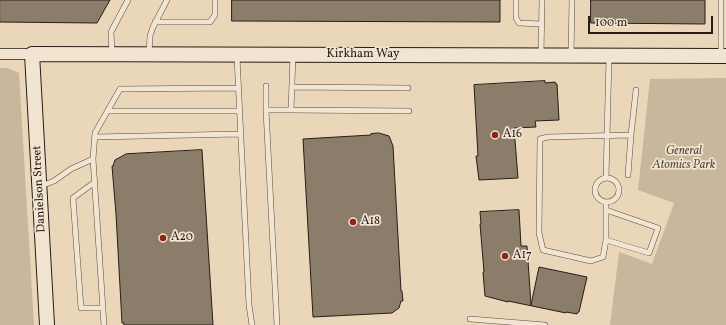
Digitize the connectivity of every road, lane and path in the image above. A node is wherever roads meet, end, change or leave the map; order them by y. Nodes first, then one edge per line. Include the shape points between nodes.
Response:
1 (128, 0) edge
2 (167, 0) edge
3 (215, 0) edge
4 (516, 0) edge
5 (542, 0) edge
6 (572, 0) edge
7 (721, 0) edge
8 (155, 22) junction
9 (541, 24) junction
10 (724, 25) edge
11 (0, 54) edge
12 (32, 54) junction
13 (112, 54) junction
14 (149, 54) junction
15 (236, 54) junction
16 (293, 55) junction
17 (540, 55) junction
18 (570, 56) junction
19 (609, 56) junction
20 (724, 56) edge
21 (266, 86) dead end
22 (292, 87) junction
23 (238, 88) junction
24 (408, 88) dead end
25 (636, 90) dead end
26 (266, 110) junction
27 (291, 110) junction
28 (409, 110) dead end
29 (108, 111) junction
30 (239, 111) junction
31 (240, 134) junction
32 (607, 135) junction
33 (631, 135) junction
34 (95, 137) junction
35 (93, 159) junction
36 (628, 175) dead end
37 (606, 178) junction
38 (95, 182) junction
39 (40, 186) junction
40 (606, 202) junction
41 (606, 210) junction
42 (606, 240) junction
43 (103, 308) junction
44 (470, 319) dead end
45 (48, 325) edge
46 (104, 325) edge
47 (252, 325) edge
48 (277, 325) edge
49 (545, 325) edge

1 - 13 lane via 111,32
2 - 8 lane
3 - 8 lane via 215,15 210,22
4 - 9 lane via 516,18 519,23
5 - 9 lane
6 - 18 lane
7 - 10 lane
8 - 14 lane via 150,36
9 - 17 lane
10 - 20 lane
11 - 12 street, Kirkham Way
12 - 13 main road, Kirkham Way
12 - 39 main road, Danielson Street
13 - 14 main road, Kirkham Way
14 - 15 main road, Kirkham Way
15 - 16 main road, Kirkham Way
15 - 23 lane
16 - 17 main road, Kirkham Way
16 - 22 lane
17 - 18 main road, Kirkham Way
18 - 19 main road, Kirkham Way
19 - 20 main road, Kirkham Way
19 - 32 lane
21 - 26 lane
22 - 24 lane
22 - 27 lane
23 - 29 lane via 120,89
23 - 30 lane
25 - 33 lane
26 - 27 lane
26 - 48 lane
27 - 28 lane
29 - 30 lane
29 - 34 lane
30 - 31 lane
31 - 34 lane
31 - 47 lane
32 - 33 lane
32 - 37 lane
32 - 42 lane via 540,139 539,232 543,250 591,261 603,257
33 - 36 lane
34 - 35 lane
35 - 38 lane
35 - 39 lane
37 - 40 lane via 599,181 595,192 599,199
37 - 40 lane via 616,182 619,189 616,199
38 - 43 lane
38 - 43 lane via 73,198 81,308
39 - 45 main road, Danielson Street
40 - 41 lane
41 - 42 lane
41 - 42 lane via 658,228 649,254
43 - 46 lane
44 - 49 lane

